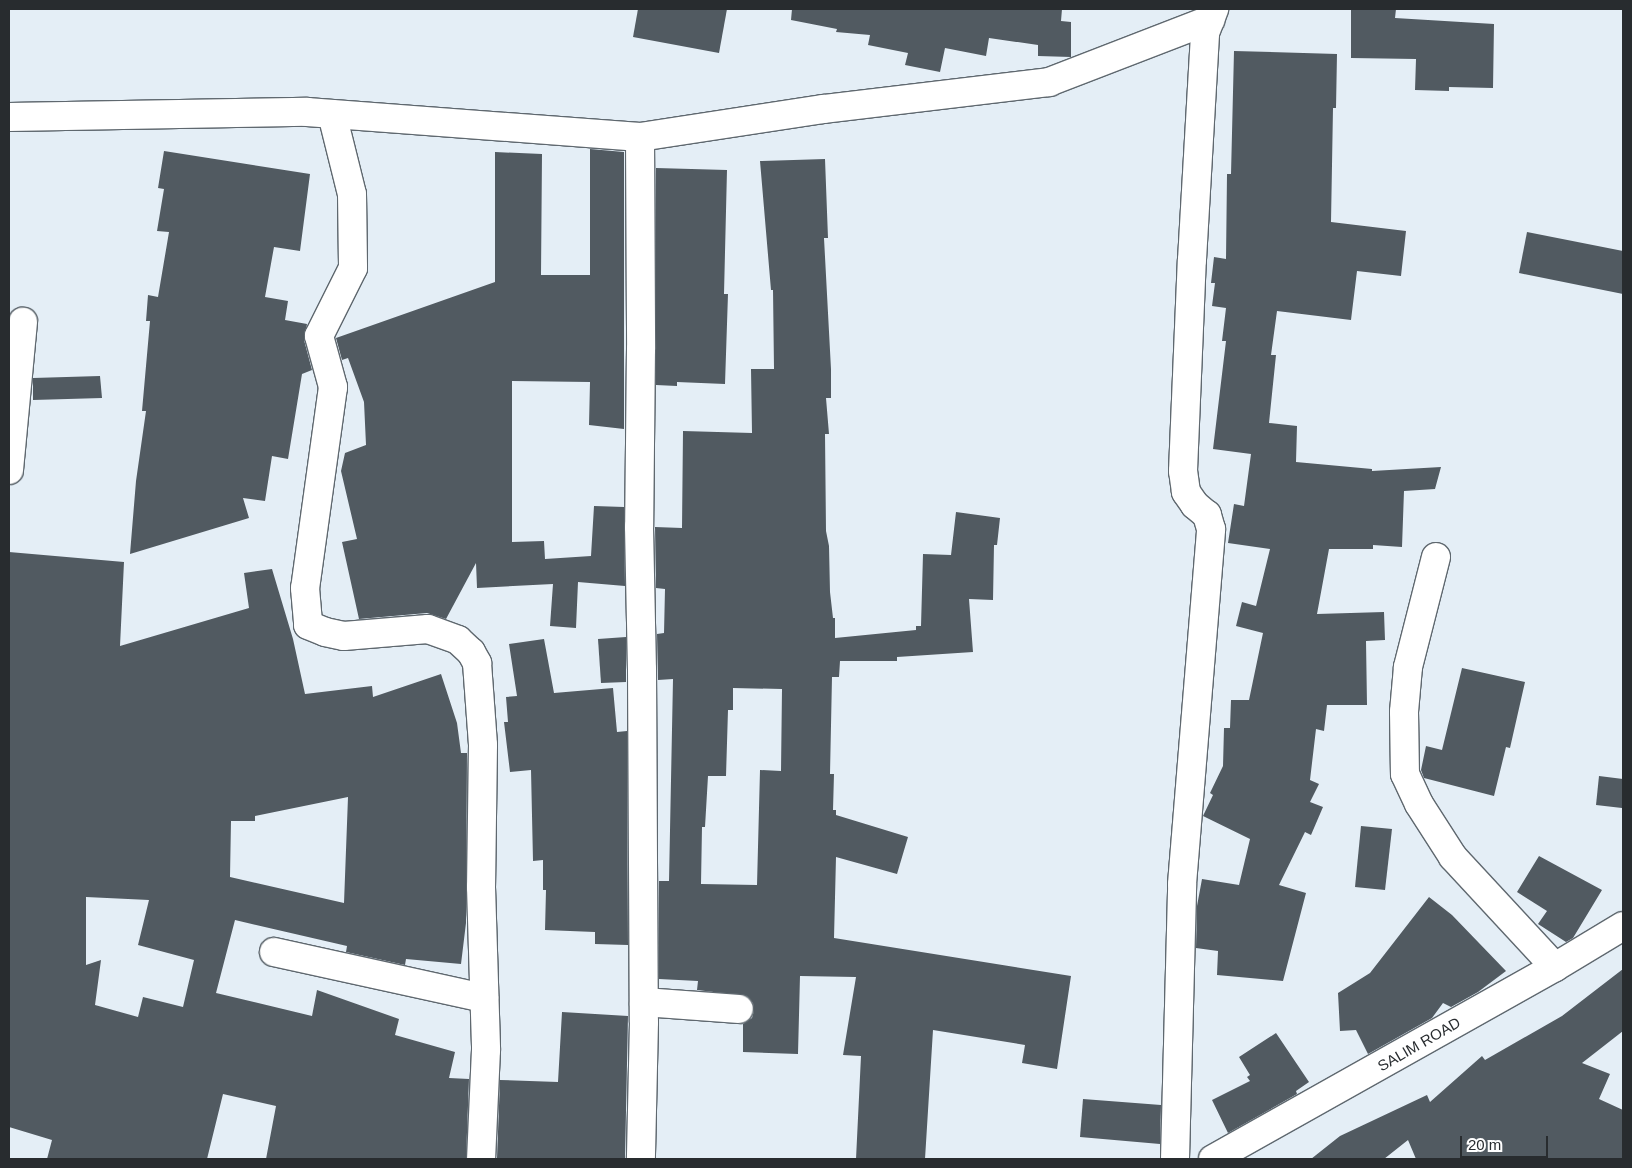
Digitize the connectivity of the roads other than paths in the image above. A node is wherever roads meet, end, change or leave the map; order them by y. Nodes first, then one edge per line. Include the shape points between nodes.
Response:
1 (1212, 14) edge
2 (332, 114) junction
3 (9, 117) edge
4 (640, 137) junction
5 (23, 322) dead end
6 (9, 470) edge
7 (1436, 557) dead end
8 (1623, 926) edge
9 (274, 952) dead end
10 (1555, 968) junction
11 (484, 998) junction
12 (644, 1002) junction
13 (739, 1008) dead end
14 (1237, 1152) edge
15 (481, 1159) edge
16 (641, 1159) edge
17 (1175, 1159) edge
18 (1213, 1159) edge

1 - 4 street via 1049,82 824,108
1 - 17 street via 1206,33 1204,62 1183,471 1186,492 1208,515 1211,529 1182,884
2 - 3 street
2 - 4 street
2 - 11 street via 352,194 353,268 319,336 333,387 305,588 308,625 344,636 428,629 458,640 477,663 483,745 481,887
4 - 12 street via 639,527
5 - 6 street
7 - 10 street via 1408,667 1404,712 1406,774 1418,804 1452,858
8 - 10 street, SALIM ROAD
9 - 11 street
10 - 14 street, SALIM ROAD
11 - 15 street via 486,1050
12 - 13 street
12 - 16 street
14 - 18 street, SALIM ROAD

